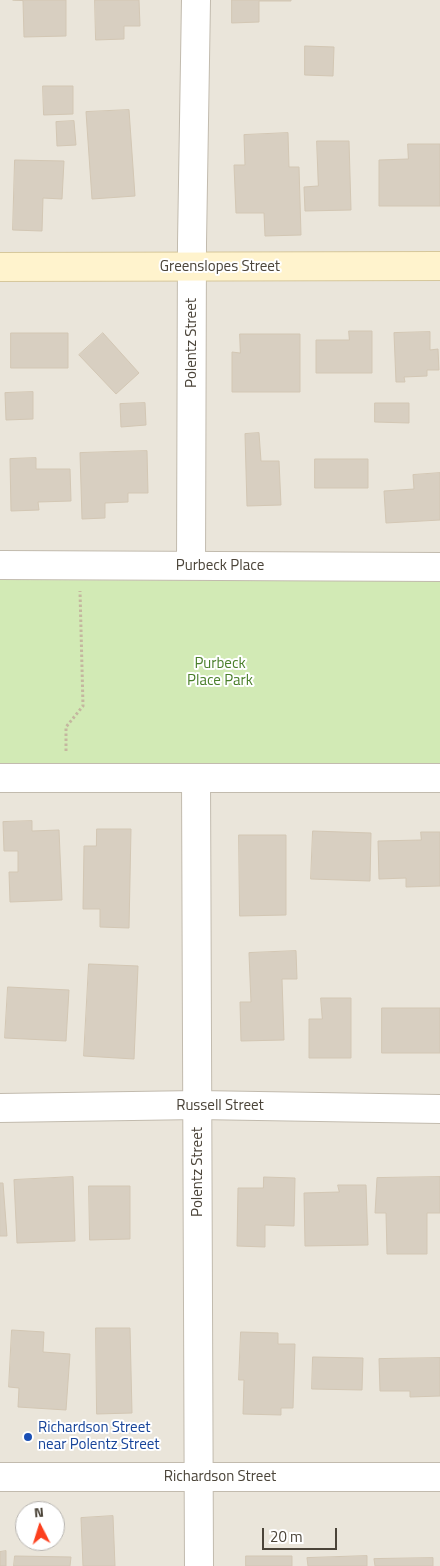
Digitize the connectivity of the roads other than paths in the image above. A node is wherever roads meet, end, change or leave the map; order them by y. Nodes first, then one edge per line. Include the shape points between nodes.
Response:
1 (196, 0) edge
2 (440, 266) edge
3 (0, 267) edge
4 (192, 267) junction
5 (0, 565) edge
6 (191, 566) junction
7 (440, 567) edge
8 (0, 778) edge
9 (196, 778) junction
10 (440, 778) edge
11 (198, 1105) junction
12 (0, 1108) edge
13 (440, 1109) edge
14 (0, 1477) edge
15 (197, 1477) junction
16 (440, 1477) edge
17 (199, 1566) edge

1 - 4 street, Polentz Street
2 - 4 street, Greenslopes Street
3 - 4 street, Greenslopes Street
4 - 6 street, Polentz Street
5 - 6 street, Purbeck Place
6 - 7 street, Purbeck Place
8 - 9 street
9 - 10 street
9 - 11 street, Polentz Street
11 - 12 street, Russell Street
11 - 13 street, Russell Street
11 - 15 street, Polentz Street
14 - 15 street, Richardson Street
15 - 16 street, Richardson Street
15 - 17 street, Polentz Street

